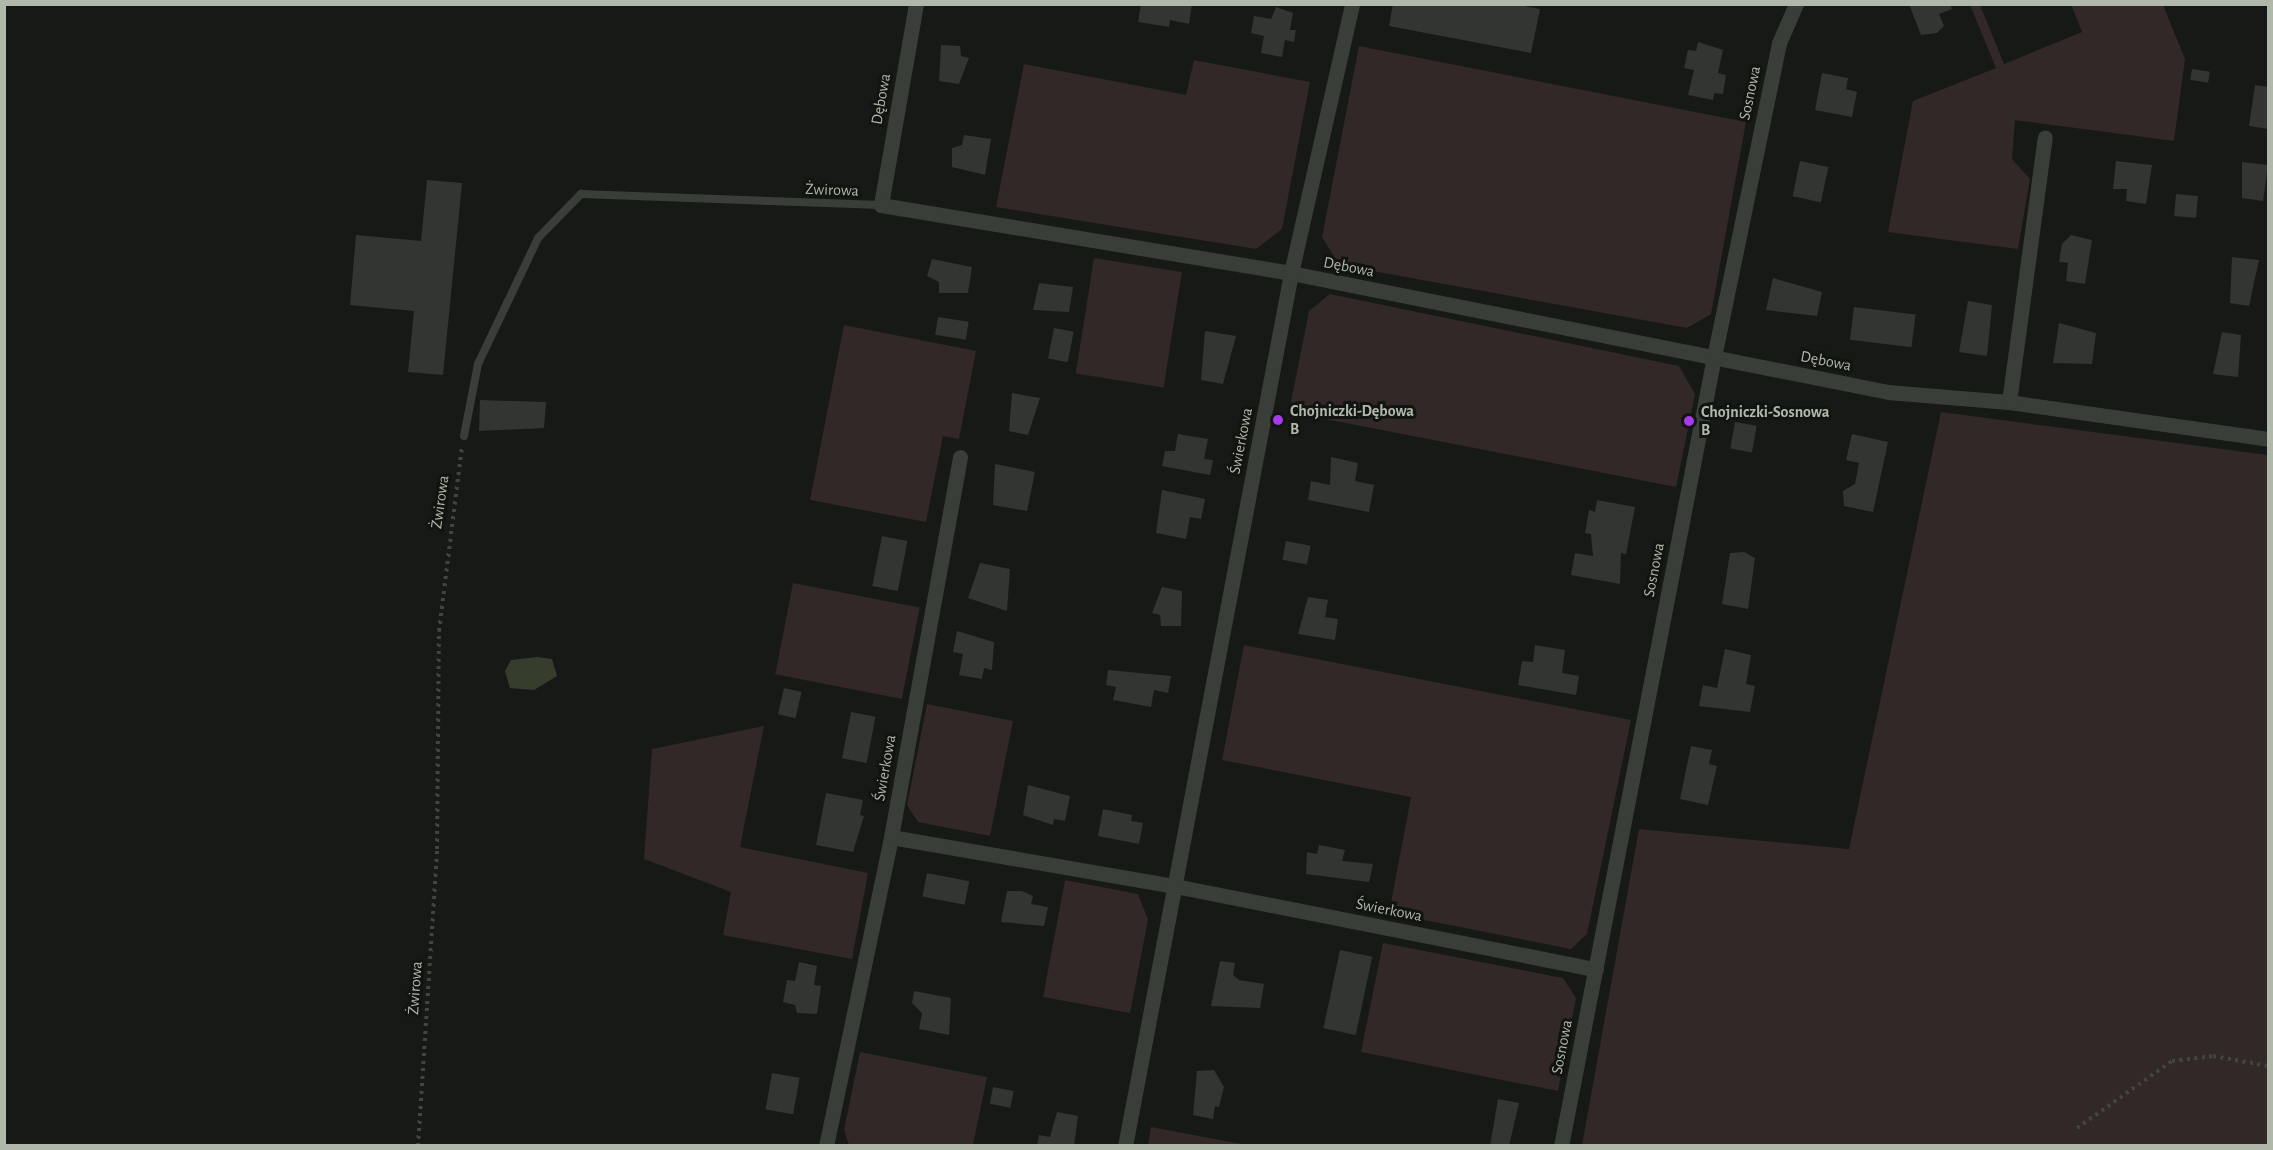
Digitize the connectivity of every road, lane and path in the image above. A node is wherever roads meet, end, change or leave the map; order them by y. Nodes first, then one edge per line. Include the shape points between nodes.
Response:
1 (916, 4) edge
2 (1352, 4) edge
3 (1796, 4) edge
4 (2045, 137) dead end
5 (880, 205) junction
6 (1291, 273) junction
7 (1714, 357) junction
8 (2009, 402) junction
9 (464, 436) joint
10 (2268, 439) edge
11 (960, 457) dead end
12 (891, 837) junction
13 (1175, 886) junction
14 (1596, 969) junction
15 (2268, 1066) edge
16 (2077, 1128) dead end
17 (418, 1146) edge
18 (826, 1146) edge
19 (1125, 1146) edge
20 (1562, 1146) edge

1 - 5 street, Dębowa
2 - 6 street, Świerkowa
3 - 7 street, Sosnowa via 1779,43
4 - 8 street
5 - 6 street, Dębowa
5 - 9 lane, Żwirowa via 581,194 538,238 478,364
6 - 7 street, Dębowa
6 - 13 street, Świerkowa
7 - 8 street, Dębowa via 1888,392
7 - 14 street, Sosnowa
8 - 10 street, Dębowa
9 - 17 path, Żwirowa via 439,631 437,849
11 - 12 street, Świerkowa
12 - 13 street, Świerkowa
12 - 18 street, Świerkowa
13 - 14 street, Świerkowa
13 - 19 street, Świerkowa
14 - 20 street, Sosnowa
15 - 16 path via 2213,1056 2172,1061

